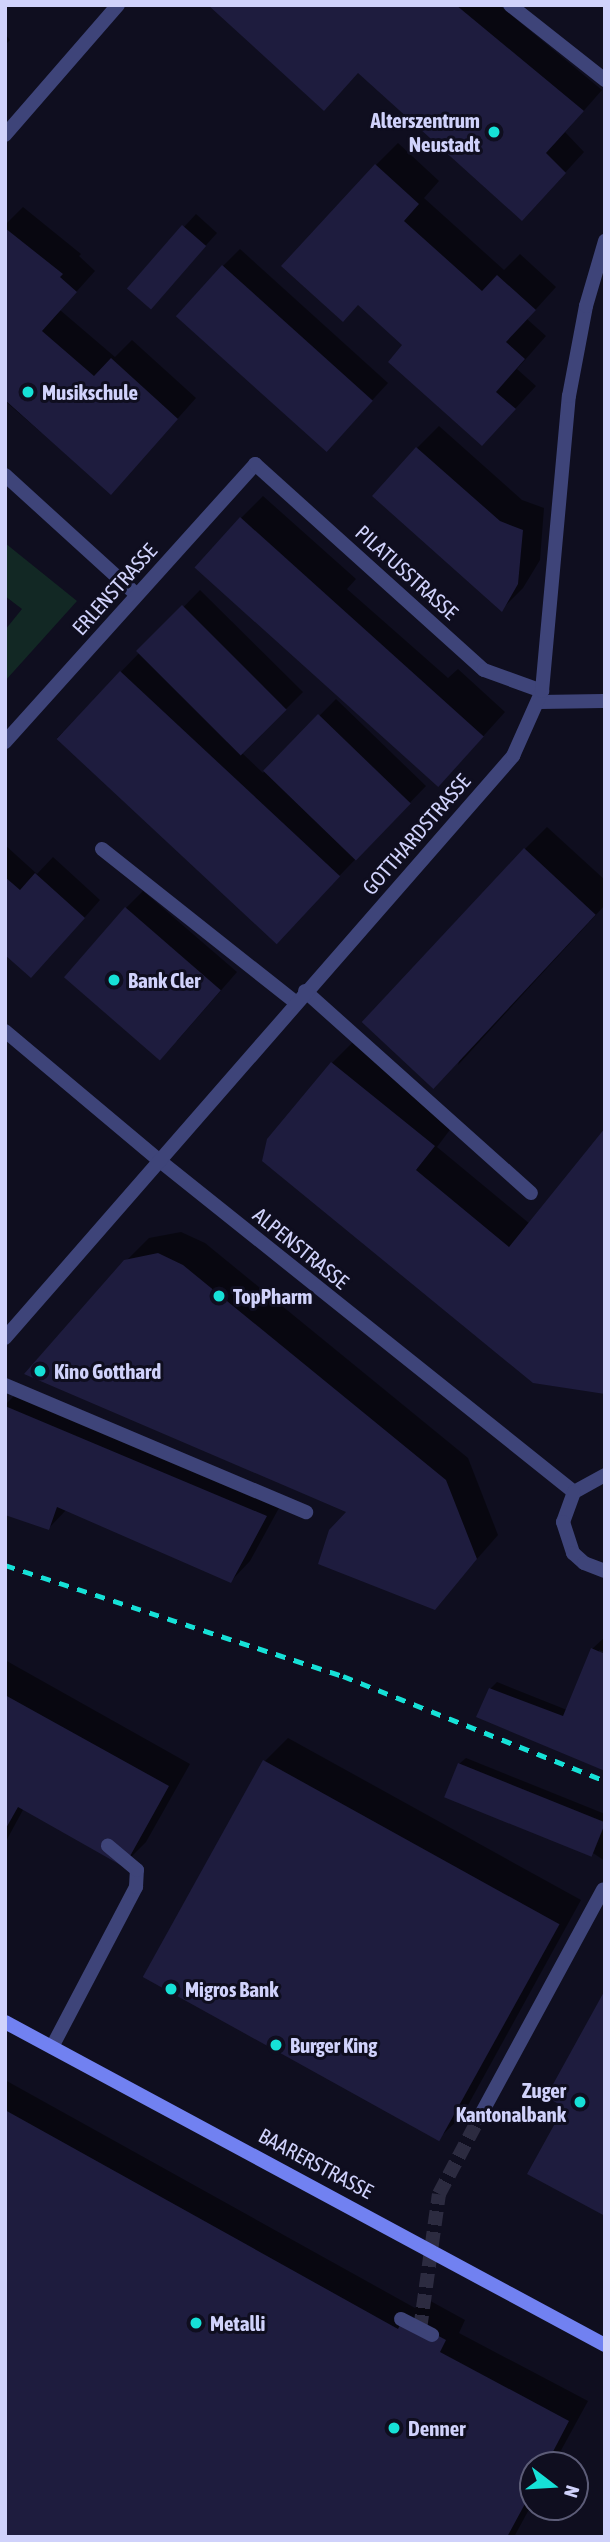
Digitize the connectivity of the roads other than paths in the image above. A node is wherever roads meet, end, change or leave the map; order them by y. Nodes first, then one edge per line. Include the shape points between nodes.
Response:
1 (118, 5) edge
2 (510, 5) edge
3 (605, 80) edge
4 (5, 135) edge
5 (605, 241) edge
6 (255, 464) joint
7 (5, 475) edge
8 (137, 595) junction
9 (541, 697) junction
10 (603, 702) dead end
11 (5, 742) edge
12 (102, 849) dead end
13 (300, 997) junction
14 (5, 1031) edge
15 (160, 1161) junction
16 (531, 1193) dead end
17 (5, 1338) edge
18 (5, 1385) edge
19 (605, 1475) edge
20 (574, 1492) junction
21 (306, 1512) dead end
22 (605, 1571) edge
23 (108, 1846) dead end
24 (603, 1890) dead end
25 (5, 2022) edge
26 (52, 2046) junction
27 (479, 2118) tunnel mouth
28 (401, 2319) dead end
29 (426, 2332) dead end
30 (605, 2345) edge

1 - 4 street
2 - 3 street
5 - 9 street, GOTTHARDSTRASSE via 586,306 569,396
6 - 8 street, ERLENSTRASSE
6 - 9 street, PILATUSSTRASSE via 484,670
7 - 8 street
8 - 11 street, ERLENSTRASSE
9 - 10 street, PILATUSSTRASSE
9 - 13 street, GOTTHARDSTRASSE via 513,756
12 - 13 street
13 - 15 street, GOTTHARDSTRASSE
13 - 16 street
14 - 15 street, ALPENSTRASSE
15 - 17 street, GOTTHARDSTRASSE
15 - 20 street, ALPENSTRASSE
18 - 21 street
19 - 20 street
20 - 22 street via 566,1506 565,1539 584,1563
23 - 26 street via 137,1870 136,1887
24 - 27 street
25 - 26 main road, BAARERSTRASSE
26 - 30 main road, BAARERSTRASSE
28 - 29 street

